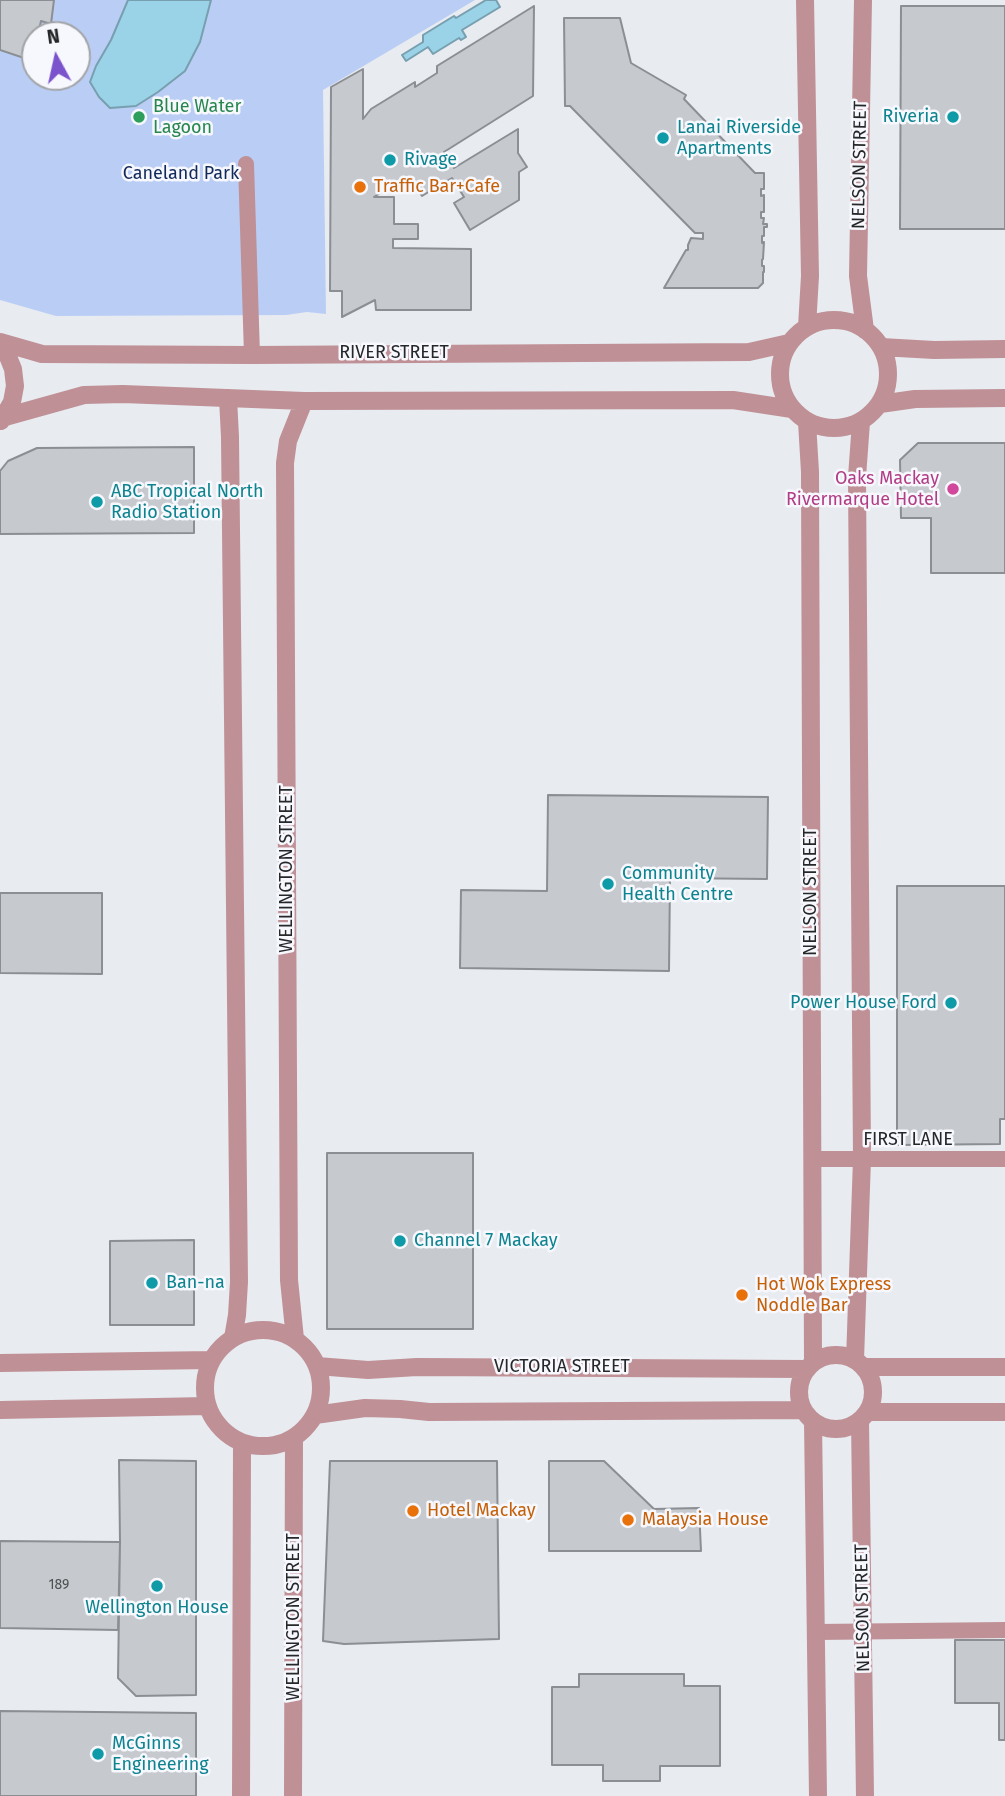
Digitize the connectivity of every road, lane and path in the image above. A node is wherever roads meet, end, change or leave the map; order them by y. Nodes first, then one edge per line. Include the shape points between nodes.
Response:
1 (805, 0) edge
2 (863, 0) edge
3 (246, 164) dead end
4 (807, 327) junction
5 (865, 330) junction
6 (0, 343) edge
7 (789, 343) junction
8 (881, 346) junction
9 (1005, 349) edge
10 (252, 355) junction
11 (228, 398) junction
12 (1005, 398) edge
13 (304, 401) junction
14 (880, 404) junction
15 (792, 410) junction
16 (2, 419) edge
17 (807, 422) junction
18 (861, 422) junction
19 (812, 1158) junction
20 (862, 1159) junction
21 (1005, 1160) edge
22 (233, 1338) junction
23 (295, 1339) junction
24 (212, 1360) junction
25 (0, 1363) edge
26 (860, 1363) junction
27 (317, 1366) junction
28 (810, 1366) junction
29 (1005, 1367) edge
30 (207, 1406) junction
31 (0, 1410) edge
32 (1005, 1412) edge
33 (315, 1415) junction
34 (808, 1416) junction
35 (864, 1416) junction
36 (294, 1438) junction
37 (242, 1443) junction
38 (1005, 1630) edge
39 (816, 1632) junction
40 (864, 1632) junction
41 (241, 1796) edge
42 (293, 1796) edge
43 (818, 1796) edge
44 (865, 1796) edge

1 - 4 street
2 - 5 street, NELSON STREET via 858,276
3 - 10 lane
4 - 5 street via 837,320
4 - 7 street
5 - 8 street
6 - 10 street, RIVER STREET via 42,354
6 - 16 street via 13,369 15,386
7 - 10 street, RIVER STREET via 750,352
7 - 15 street via 779,377
8 - 9 street
8 - 14 street via 888,375
11 - 13 street
11 - 16 street via 84,395
11 - 22 street via 239,1268
12 - 14 street
13 - 15 street via 733,400
13 - 23 street, WELLINGTON STREET via 288,441 285,463 289,1280
14 - 18 street
15 - 17 street
17 - 18 street via 844,428
17 - 19 street, NELSON STREET
18 - 20 street via 857,477
19 - 20 lane, FIRST LANE
19 - 28 street, NELSON STREET
20 - 21 lane, FIRST LANE
20 - 26 street
22 - 23 street via 263,1330
22 - 24 street
23 - 27 street
24 - 25 street
24 - 30 street via 204,1391
26 - 28 street via 834,1354
26 - 29 street
26 - 35 street via 874,1389
27 - 28 street, VICTORIA STREET via 369,1370
27 - 33 street via 321,1399
28 - 34 street via 799,1388
30 - 31 street
30 - 37 street via 226,1434
32 - 35 street
33 - 34 street via 365,1408
33 - 36 street
34 - 35 street via 836,1429 849,1427
34 - 39 street
35 - 40 street, NELSON STREET
36 - 37 street via 259,1447
36 - 42 street, WELLINGTON STREET
37 - 41 street
38 - 40 lane
39 - 40 lane
39 - 43 street
40 - 44 street, NELSON STREET

